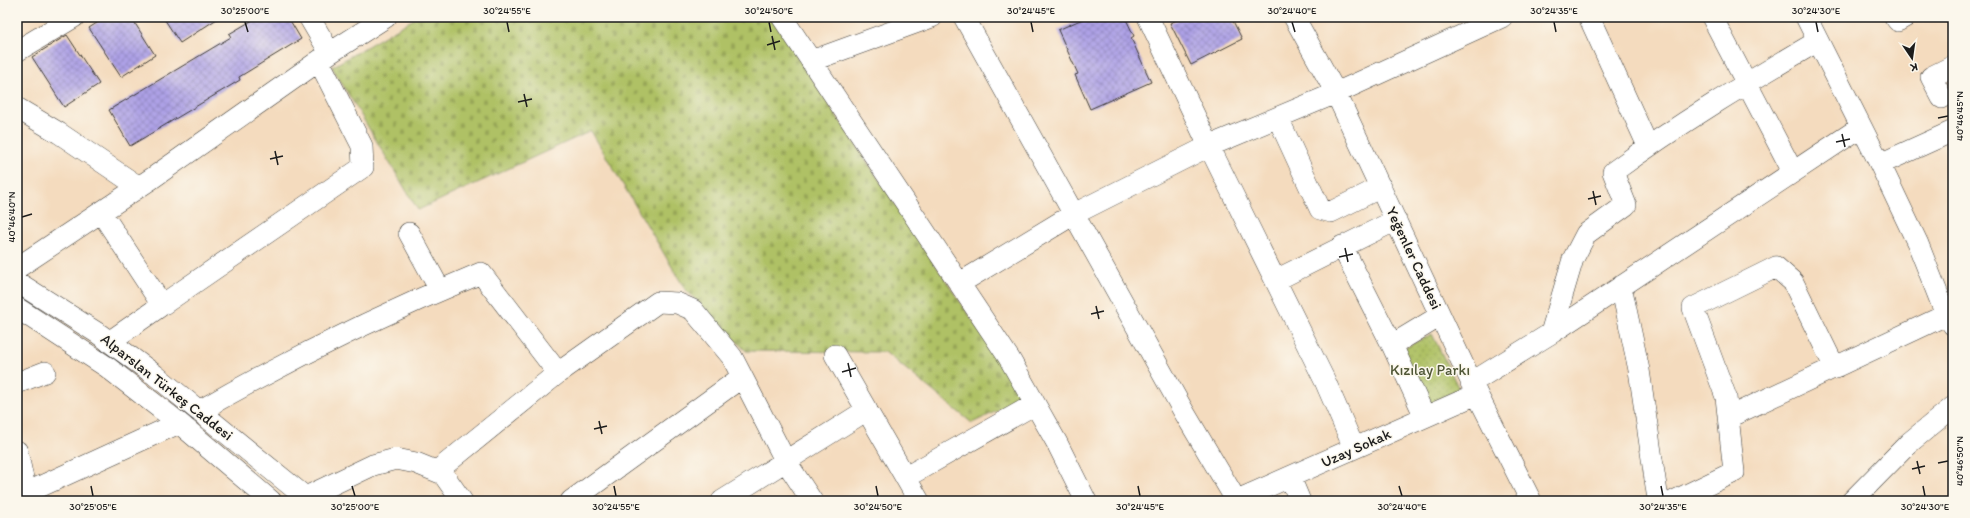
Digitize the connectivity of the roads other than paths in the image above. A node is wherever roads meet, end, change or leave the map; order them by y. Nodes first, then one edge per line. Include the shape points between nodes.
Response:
1 (74, 17) edge
2 (309, 17) edge
3 (385, 17) edge
4 (782, 17) edge
5 (932, 17) edge
6 (964, 17) edge
7 (1148, 17) edge
8 (1294, 17) edge
9 (1589, 17) edge
10 (1712, 17) edge
11 (1806, 17) edge
12 (1895, 17) edge
13 (1905, 17) edge
14 (1499, 18) edge
15 (1818, 41) junction
16 (17, 51) edge
17 (325, 57) junction
18 (811, 61) junction
19 (1953, 66) edge
20 (1746, 82) junction
21 (1336, 93) junction
22 (1942, 98) dead end
23 (17, 108) edge
24 (1278, 118) junction
25 (1862, 127) junction
26 (1953, 131) edge
27 (1209, 146) junction
28 (1648, 146) junction
29 (1880, 164) junction
30 (1793, 172) junction
31 (139, 187) junction
32 (1381, 187) junction
33 (101, 212) junction
34 (1074, 214) junction
35 (1396, 220) junction
36 (409, 233) dead end
37 (1342, 246) junction
38 (17, 268) edge
39 (1276, 280) junction
40 (17, 282) edge
41 (960, 283) junction
42 (1621, 286) junction
43 (440, 290) junction
44 (162, 304) junction
45 (17, 308) edge
46 (1440, 316) junction
47 (1949, 320) edge
48 (1551, 333) junction
49 (109, 342) junction
50 (1392, 345) junction
51 (835, 355) dead end
52 (1835, 368) junction
53 (45, 372) dead end
54 (558, 373) junction
55 (742, 377) junction
56 (17, 383) edge
57 (1474, 388) junction
58 (1035, 404) junction
59 (1953, 407) edge
60 (867, 410) junction
61 (199, 411) junction
62 (1425, 417) junction
63 (1728, 417) junction
64 (179, 423) junction
65 (1354, 448) junction
66 (17, 451) edge
67 (785, 460) junction
68 (437, 471) junction
69 (906, 477) junction
70 (1290, 478) junction
71 (27, 497) edge
72 (308, 499) edge
73 (269, 501) edge
74 (462, 501) edge
75 (570, 501) edge
76 (722, 501) edge
77 (812, 501) edge
78 (919, 501) edge
79 (1086, 501) edge
80 (1236, 501) edge
81 (1300, 501) edge
82 (1531, 501) edge
83 (1660, 501) edge
84 (1674, 501) edge
85 (1852, 501) edge

1 - 16 street
2 - 17 street
3 - 17 street
4 - 18 street
5 - 18 street
6 - 34 street
7 - 27 street
8 - 21 street, Yeğenler Caddesi
9 - 28 street
10 - 20 street
11 - 15 street
12 - 13 street via 1898,21
14 - 21 street
15 - 20 street
15 - 25 street
17 - 31 street
17 - 44 street via 362,146 363,167
18 - 41 street
19 - 22 street via 1931,77
20 - 28 street
20 - 30 street
21 - 24 street
21 - 32 street, Yeğenler Caddesi
23 - 31 street
24 - 27 street
24 - 32 street via 1320,209 1331,212
25 - 29 street
25 - 30 street, Uzay Sokak
26 - 29 street
27 - 34 street
27 - 39 street
28 - 48 street via 1613,172 1626,205 1586,234 1573,260
29 - 47 street via 1918,244
30 - 42 street, Uzay Sokak
31 - 33 street
32 - 35 street, Yeğenler Caddesi
33 - 38 street
33 - 44 street
34 - 41 street
34 - 80 street
35 - 37 street
35 - 46 street, Yeğenler Caddesi
36 - 43 street
37 - 39 street
37 - 50 street
39 - 65 street
40 - 49 street, Alparslan Türkeş Caddesi
41 - 58 street via 1009,358
42 - 48 street, Uzay Sokak
42 - 83 street via 1639,370
43 - 54 street via 481,273
43 - 61 street via 268,372
44 - 49 street
45 - 64 street, Alparslan Türkeş Caddesi via 107,367
46 - 50 street
46 - 57 street, Yeğenler Caddesi
47 - 52 street
48 - 57 street, Uzay Sokak
49 - 61 street, Alparslan Türkeş Caddesi
50 - 62 street
51 - 60 street
52 - 63 street
52 - 63 street via 1793,282 1776,267 1693,308 1726,397
53 - 56 street
54 - 55 street via 658,302 677,303 693,310 732,357
54 - 68 street
55 - 67 street
55 - 75 street
57 - 62 street, Uzay Sokak
57 - 82 street, Yeğenler Caddesi
58 - 69 street
58 - 79 street
59 - 85 street via 1909,443
60 - 67 street
60 - 69 street
61 - 72 street, Alparslan Türkeş Caddesi
62 - 65 street, Uzay Sokak
63 - 84 street via 1734,472
64 - 71 street
64 - 73 street, Alparslan Türkeş Caddesi
65 - 70 street, Uzay Sokak
66 - 71 street
67 - 76 street
67 - 77 street
68 - 72 street via 416,462 396,459 373,465
68 - 74 street via 443,474
69 - 78 street
70 - 80 street, Uzay Sokak
70 - 81 street

